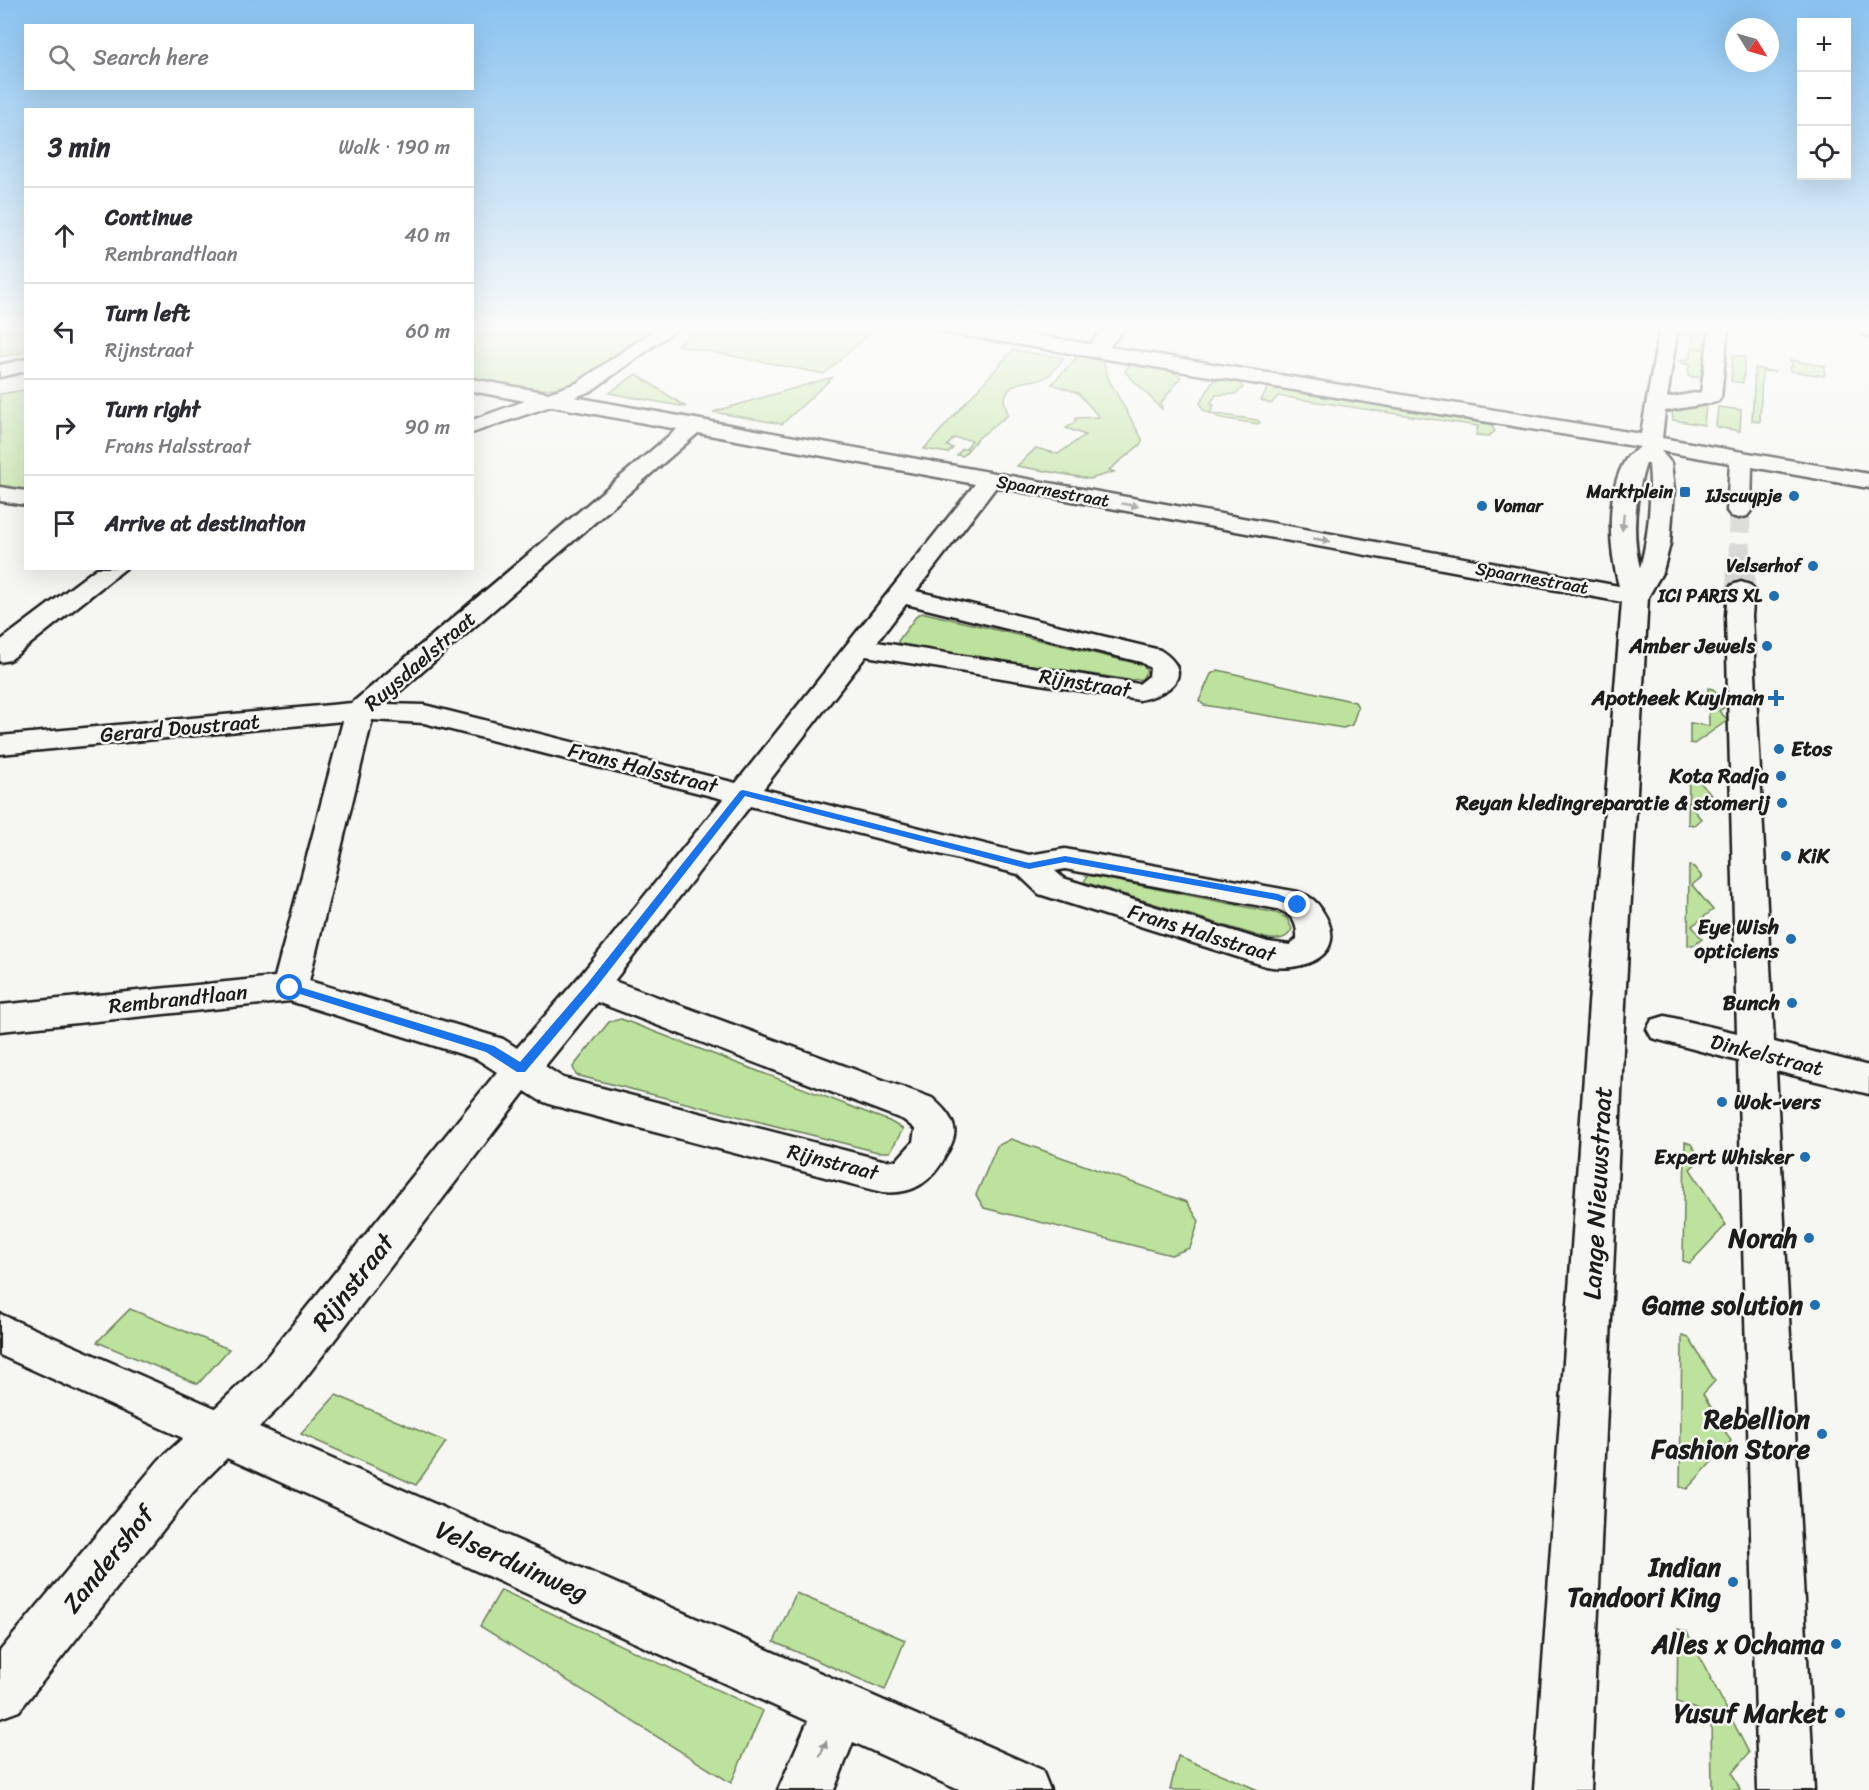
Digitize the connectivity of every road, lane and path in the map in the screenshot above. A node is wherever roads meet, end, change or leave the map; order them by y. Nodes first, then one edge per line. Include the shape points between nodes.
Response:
1 (523, 410) edge
2 (613, 410) edge
3 (1441, 410) edge
4 (1655, 410) edge
5 (695, 424) junction
6 (474, 426) edge
7 (1650, 448) junction
8 (1741, 460) junction
9 (990, 480) junction
10 (1869, 481) edge
11 (0, 494) edge
12 (24, 498) edge
13 (1739, 511) tunnel mouth
14 (111, 570) edge
15 (1741, 590) tunnel mouth
16 (899, 595) junction
17 (1635, 597) junction
18 (859, 647) junction
19 (0, 654) edge
20 (360, 711) junction
21 (0, 745) edge
22 (743, 793) junction
23 (1029, 866) junction
24 (591, 986) junction
25 (290, 988) junction
26 (0, 1018) edge
27 (1665, 1029) dead end
28 (1755, 1052) junction
29 (521, 1069) junction
30 (1869, 1080) edge
31 (0, 1334) edge
32 (222, 1432) junction
33 (0, 1692) edge
34 (840, 1709) junction
35 (806, 1790) edge
36 (1022, 1790) edge
37 (1562, 1790) edge
38 (1786, 1790) edge

1 - 6 street
2 - 5 street, Spaarnestraat
3 - 7 street
4 - 7 street
5 - 9 street, Spaarnestraat
5 - 20 street, Ruysdaelstraat
7 - 8 street
7 - 17 street, Lange Nieuwstraat via 1660,463 1663,490 1658,544 1651,571
7 -> 17 street, Lange Nieuwstraat via 1636,460 1627,484 1621,537
8 - 10 street
8 - 13 street
9 - 16 street, Rijnstraat
9 -> 17 street, Spaarnestraat
11 - 12 street
14 - 19 street
15 - 28 street
16 - 18 street, Rijnstraat
16 - 18 street, Rijnstraat via 1150,656 1164,665 1165,671 1157,686 1139,692
17 - 37 street, Lange Nieuwstraat via 1607,1004
18 - 22 street, Rijnstraat
20 - 21 street, Gerard Doustraat
20 - 22 street, Frans Halsstraat via 424,714
20 - 25 street, Ruysdaelstraat
22 - 23 street, Frans Halsstraat
22 - 24 street, Rijnstraat
23 - 23 street, Frans Halsstraat via 1051,886 1266,954 1298,956 1308,950 1315,935 1316,927 1310,916 1298,905 1278,897 1065,859
24 - 29 street, Rijnstraat
24 - 29 street, Rijnstraat via 918,1109 931,1119 935,1131 929,1150 917,1167 902,1177 882,1176 552,1090
25 - 26 street, Rembrandtlaan
25 - 29 street, Rembrandtlaan via 490,1049
27 - 28 street, Dinkelstraat
28 - 30 street, Dinkelstraat
28 - 38 street
29 - 32 street, Rijnstraat via 277,1379
31 - 32 street, Velserduinweg
32 - 33 street, Zandershof via 176,1476
32 - 34 street, Velserduinweg
35 -> 34 street
34 - 36 street, Velserduinweg

